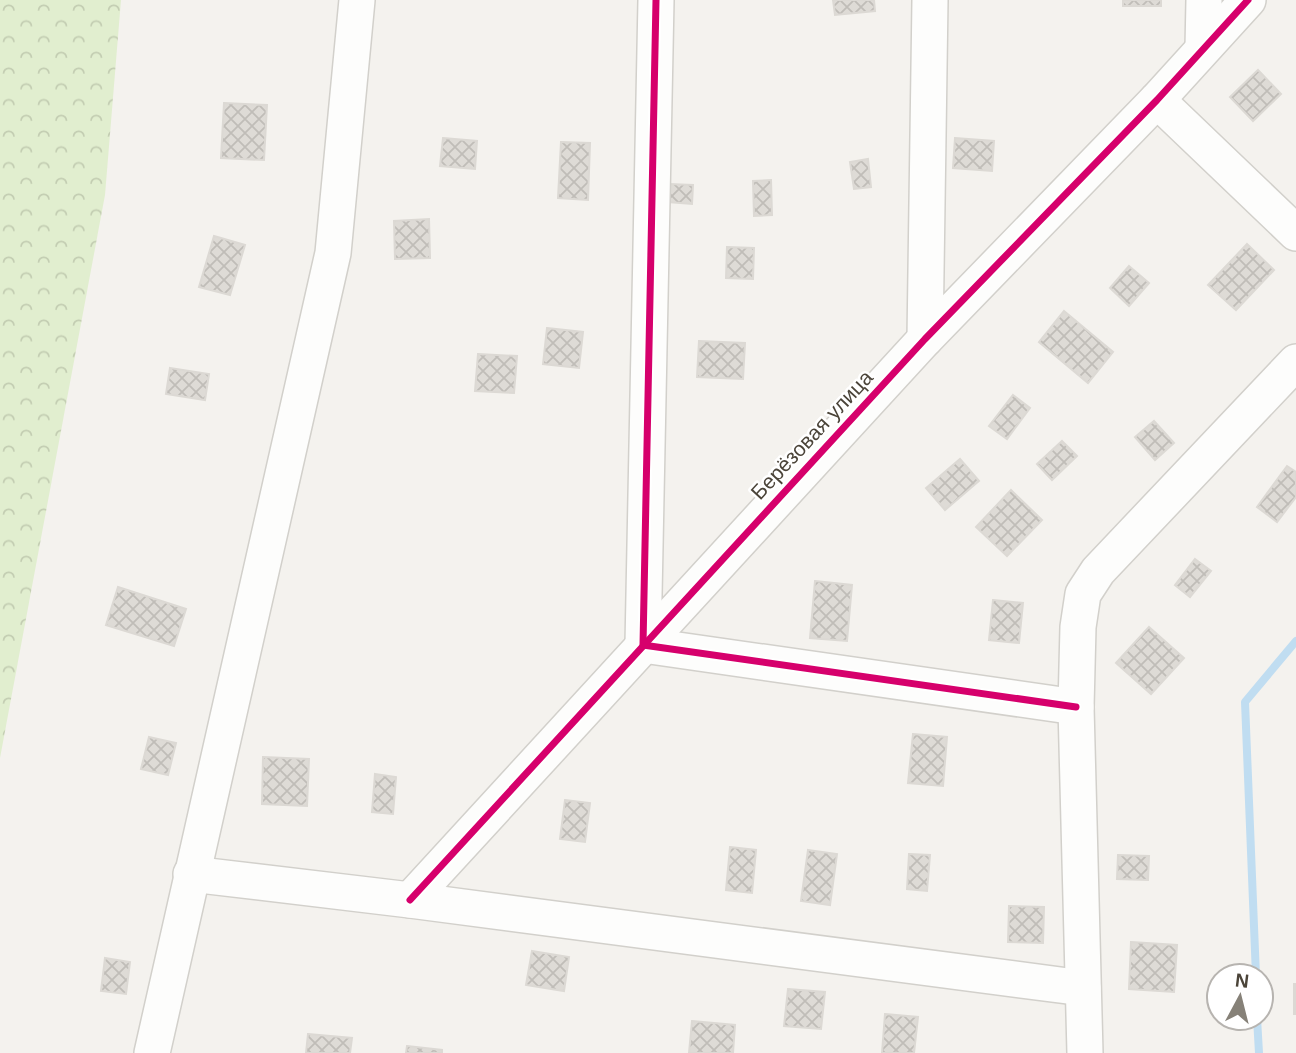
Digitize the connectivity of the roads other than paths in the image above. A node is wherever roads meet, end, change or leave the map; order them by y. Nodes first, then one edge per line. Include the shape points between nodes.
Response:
1 (357, 0) edge
2 (656, 0) edge
3 (930, 0) edge
4 (1204, 0) edge
5 (1248, 0) edge
6 (1203, 48) junction
7 (1157, 100) junction
8 (1296, 233) edge
9 (925, 339) junction
10 (1296, 362) edge
11 (642, 645) junction
12 (1076, 708) junction
13 (191, 874) junction
14 (410, 900) junction
15 (1083, 988) junction
16 (152, 1053) edge
17 (1084, 1053) edge

1 - 13 street via 333,253
2 - 11 street
3 - 9 street
4 - 6 street
5 - 6 street, Берёзовая улица
6 - 7 street, Берёзовая улица
7 - 8 street
7 - 9 street, Берёзовая улица
9 - 11 street, Берёзовая улица
10 - 12 street via 1098,571 1083,594
11 - 12 street
11 - 14 street, Берёзовая улица
12 - 15 street
13 - 14 street
13 - 16 street
14 - 15 street
15 - 17 street

